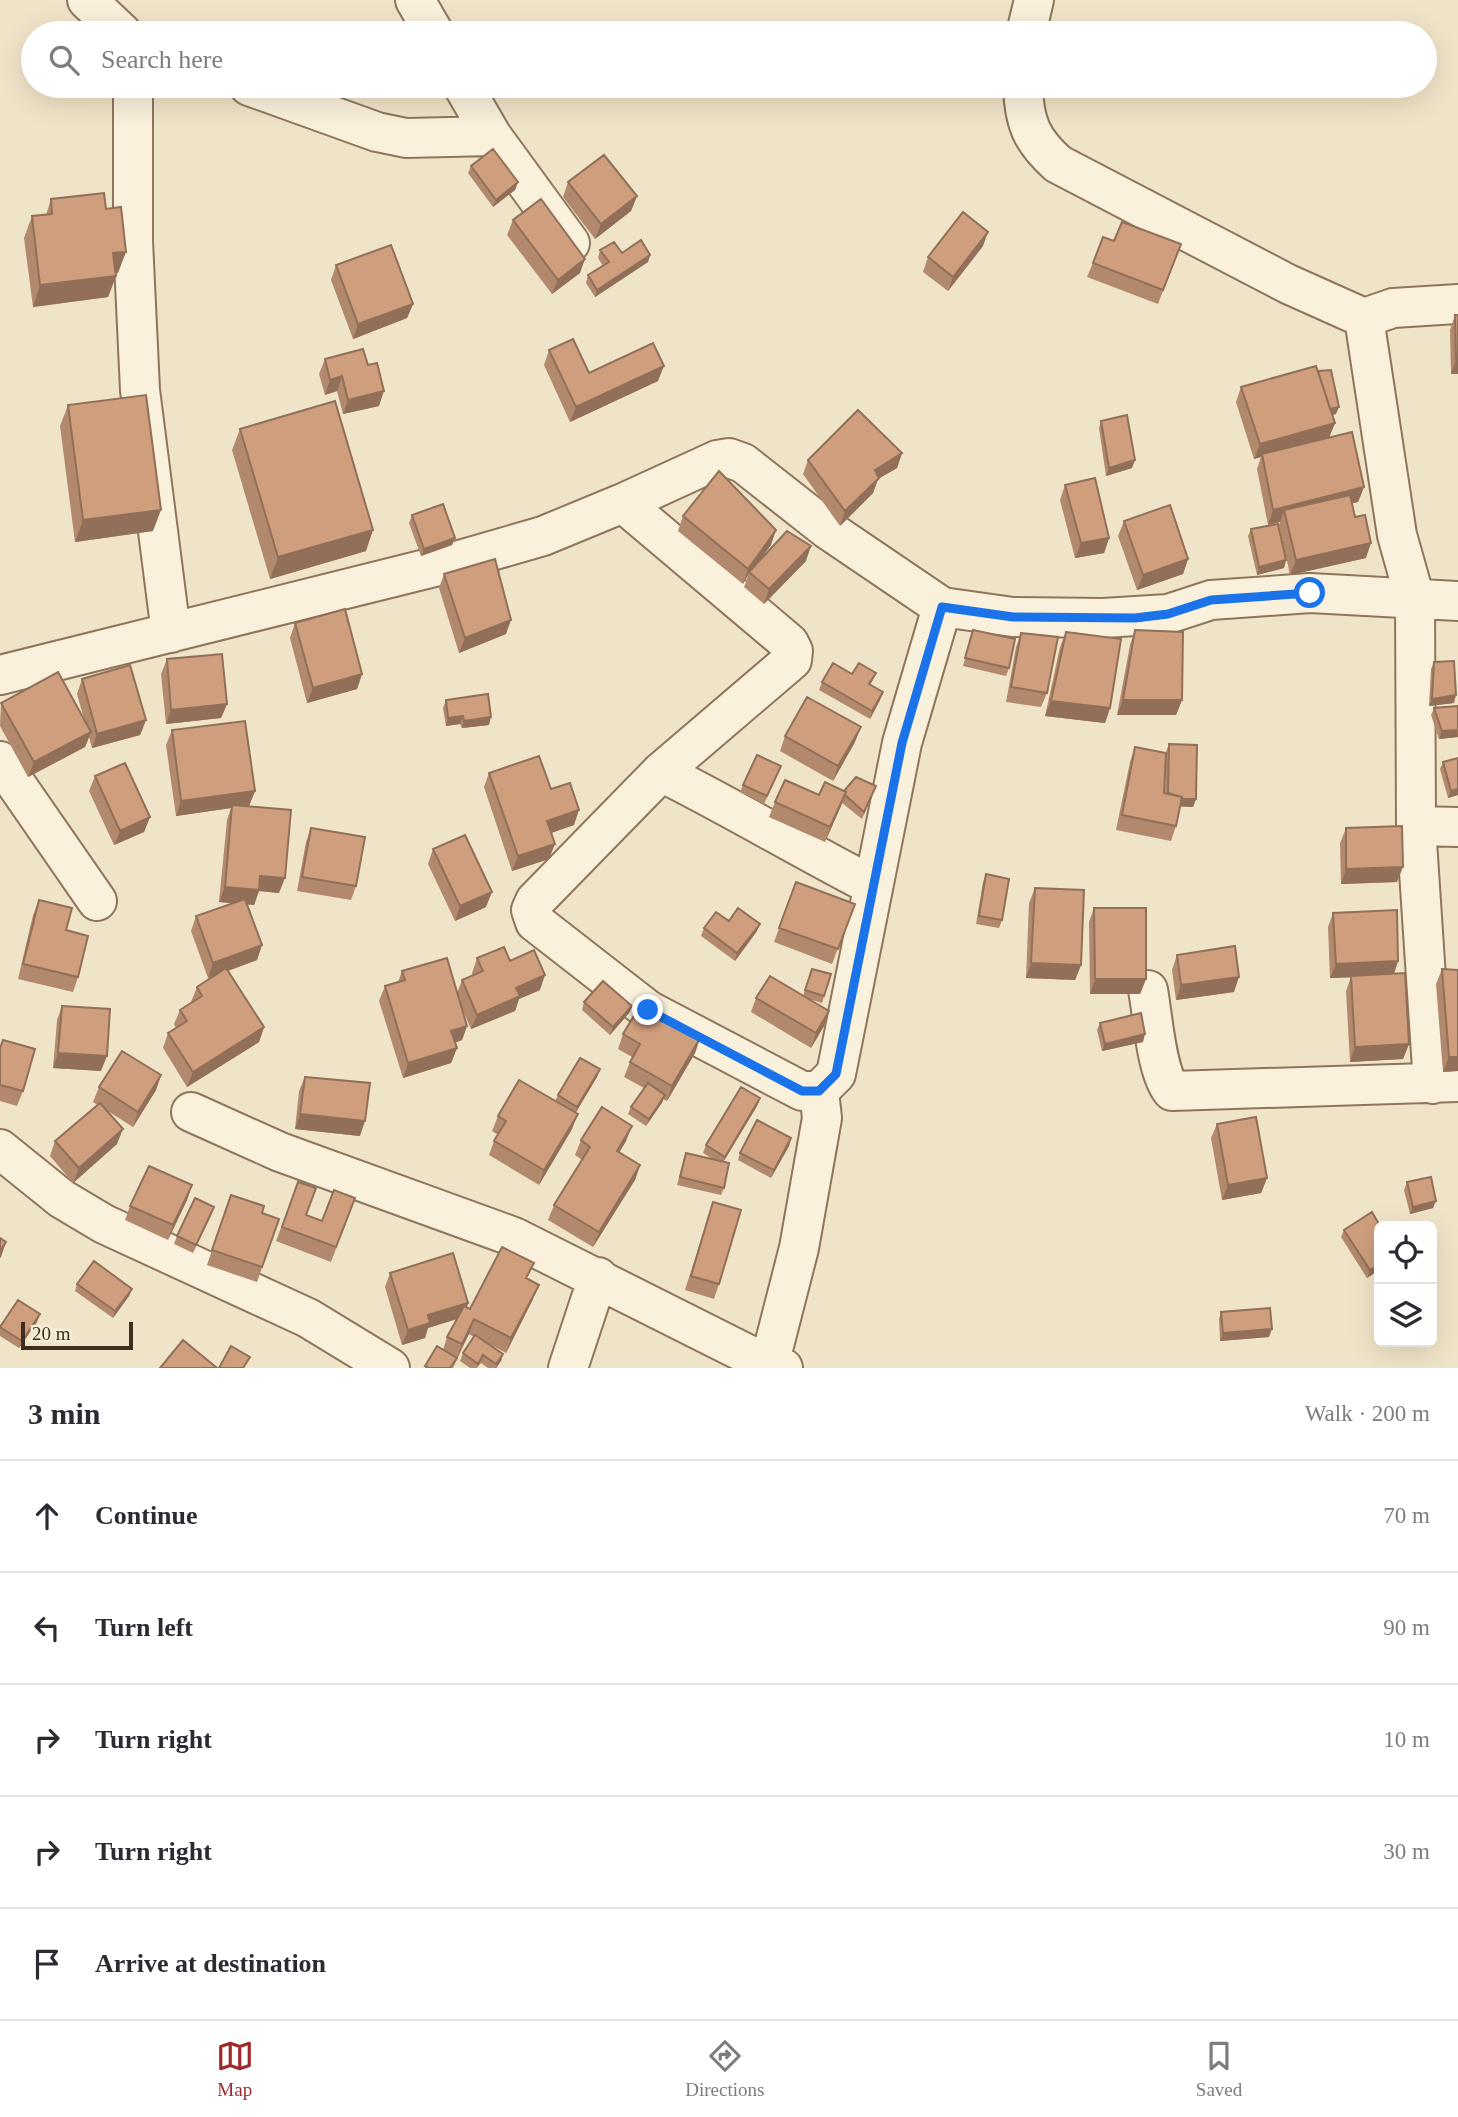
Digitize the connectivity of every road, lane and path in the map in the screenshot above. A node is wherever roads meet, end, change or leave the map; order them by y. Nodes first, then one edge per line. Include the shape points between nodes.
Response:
1 (87, 0) edge
2 (134, 0) edge
3 (415, 0) edge
4 (1034, 0) edge
5 (109, 21) edge
6 (133, 21) edge
7 (427, 21) edge
8 (1029, 21) edge
9 (133, 98) edge
10 (284, 98) edge
11 (470, 98) edge
12 (1023, 98) edge
13 (492, 136) junction
14 (576, 251) edge
15 (1458, 304) edge
16 (1364, 318) junction
17 (623, 503) junction
18 (1415, 599) junction
19 (1458, 601) edge
20 (942, 607) junction
21 (171, 633) junction
22 (0, 675) edge
23 (0, 761) edge
24 (661, 772) junction
25 (1416, 826) junction
26 (1458, 827) edge
27 (873, 886) junction
28 (97, 901) dead end
29 (1148, 990) edge
30 (1446, 1083) edge
31 (819, 1091) junction
32 (191, 1112) dead end
33 (0, 1149) edge
34 (598, 1277) junction
35 (776, 1366) edge
36 (390, 1368) edge
37 (568, 1368) edge

1 - 5 street
2 - 6 street
3 - 7 street
4 - 8 street
9 - 21 street via 133,241 140,377
10 - 13 street via 406,138
11 - 13 street
12 - 16 street via 1023,113 1039,147 1058,164 1288,284
13 - 14 street
15 - 16 street via 1393,308
16 - 18 street via 1397,535
17 - 20 street via 729,458 743,463 827,529
17 - 21 street via 543,536 446,564
17 - 24 street via 793,651 788,667
18 - 19 street
18 - 20 street via 1310,593 1211,600 1168,614 1125,618 1013,617
18 - 25 street
20 - 27 street via 902,743
21 - 22 street
23 - 28 street
24 - 27 street
24 - 31 street via 535,901 531,910 535,922 648,1010 785,1085
25 - 26 street
25 - 30 street
27 - 31 street via 836,1074
29 - 30 street via 1161,1064 1172,1091
31 - 35 street via 822,1118
32 - 34 street via 280,1152 514,1237
33 - 36 street via 62,1199 104,1224 308,1318
34 - 35 street
34 - 37 street

